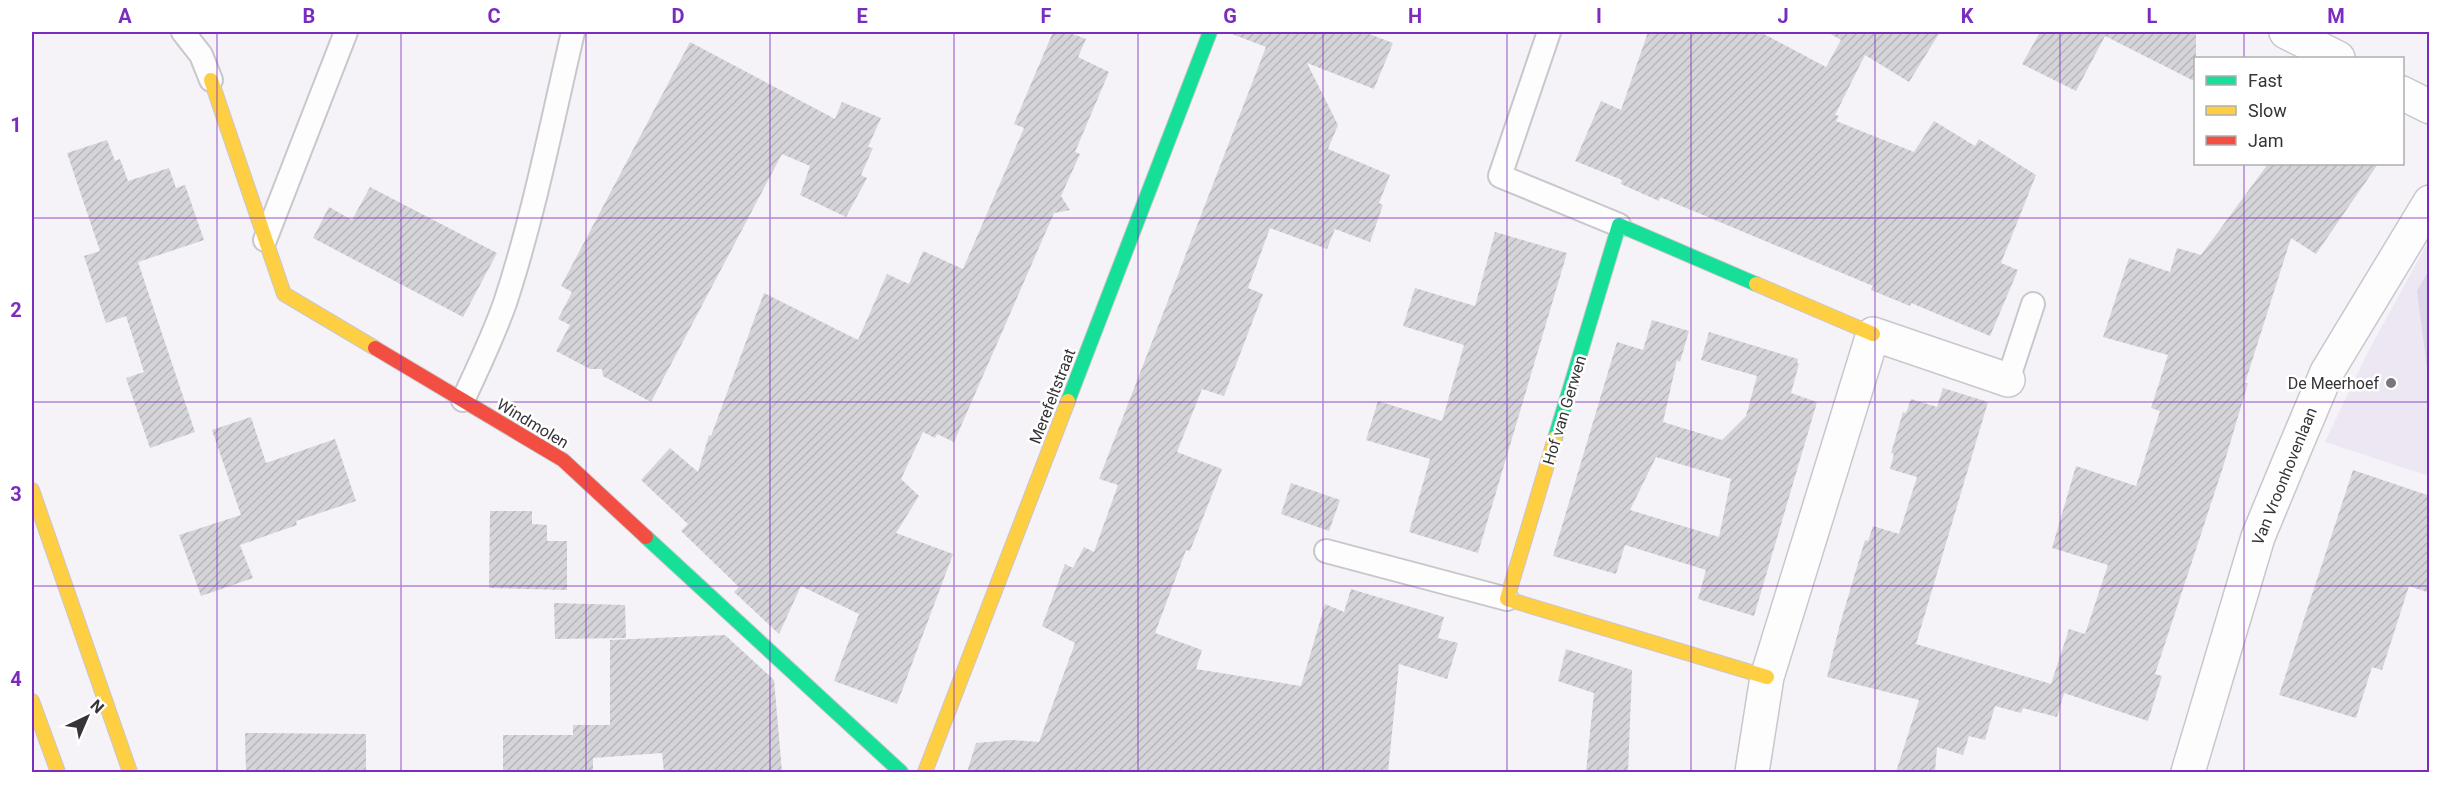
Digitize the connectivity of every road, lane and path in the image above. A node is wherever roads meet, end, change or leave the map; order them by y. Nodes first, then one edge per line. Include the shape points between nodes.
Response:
1 (183, 32) edge
2 (346, 32) edge
3 (573, 32) edge
4 (1210, 32) edge
5 (1550, 32) edge
6 (2286, 32) edge
7 (2336, 57) edge
8 (211, 80) joint
9 (2404, 94) edge
10 (2430, 107) edge
11 (2430, 202) edge
12 (1619, 225) junction
13 (265, 240) junction
14 (2033, 304) dead end
15 (1873, 334) junction
16 (2008, 380) joint
17 (463, 400) junction
18 (32, 490) edge
19 (1326, 551) dead end
20 (1507, 599) junction
21 (1767, 677) junction
22 (32, 701) edge
23 (58, 772) edge
24 (130, 772) edge
25 (901, 772) edge
26 (925, 772) edge
27 (1752, 772) edge
28 (2188, 772) edge

1 - 8 lane via 201,55
2 - 13 lane
3 - 17 lane via 529,224 504,304
4 - 26 street, Merefeltstraat
5 - 12 lane via 1500,176
6 - 7 street
8 - 13 street, Windmolen
9 - 10 street
11 - 28 street, Van Vroonhovenlaan via 2327,372 2293,452 2258,537
12 - 15 street
12 - 20 street, Hof van Gerwen
13 - 17 street, Windmolen via 284,294
14 - 16 lane
15 - 16 street
15 - 21 street
17 - 25 street, Windmolen via 563,460
18 - 24 street
19 - 20 lane
20 - 21 street
21 - 27 street
22 - 23 street

